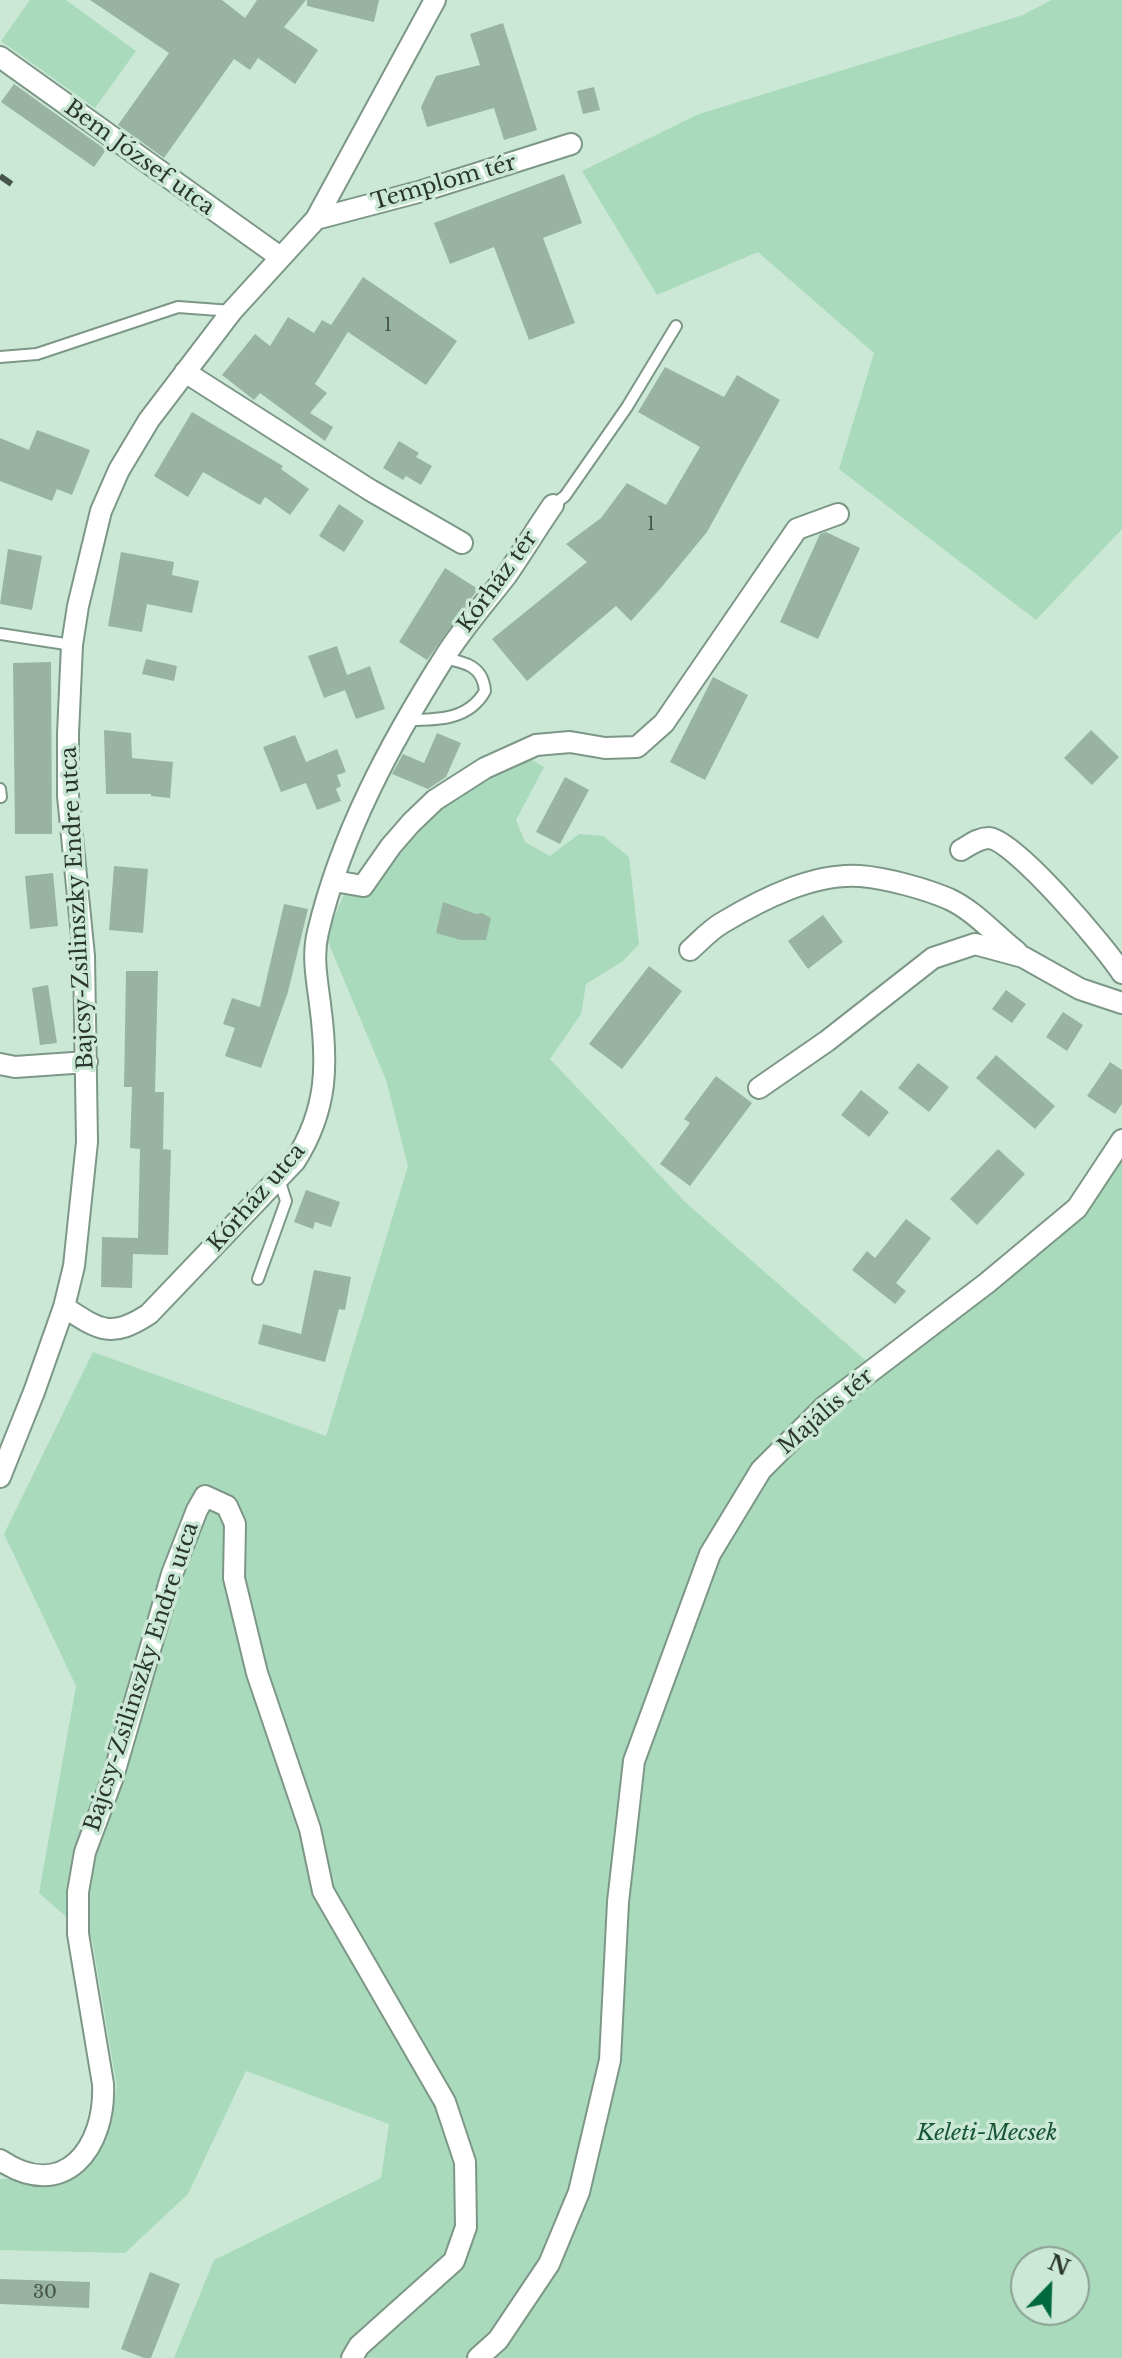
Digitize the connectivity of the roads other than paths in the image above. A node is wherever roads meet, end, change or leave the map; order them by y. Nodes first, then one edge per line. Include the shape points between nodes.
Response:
1 (435, 0) edge
2 (0, 57) edge
3 (571, 144) dead end
4 (316, 219) junction
5 (280, 257) junction
6 (232, 311) junction
7 (676, 326) dead end
8 (0, 357) edge
9 (185, 372) junction
10 (553, 505) joint
11 (838, 514) dead end
12 (462, 543) dead end
13 (0, 634) edge
14 (72, 645) junction
15 (443, 658) junction
16 (408, 720) junction
17 (0, 789) edge
18 (1, 797) edge
19 (961, 850) dead end
20 (334, 881) junction
21 (690, 950) dead end
22 (1023, 957) junction
23 (1122, 973) edge
24 (1122, 1003) edge
25 (87, 1062) junction
26 (0, 1064) edge
27 (759, 1088) dead end
28 (1122, 1140) edge
29 (279, 1178) junction
30 (258, 1279) dead end
31 (64, 1307) junction
32 (0, 1477) edge
33 (0, 2160) edge
34 (352, 2358) edge
35 (478, 2358) edge

1 - 4 street, Bajcsy-Zsilinszky Endre utca
2 - 5 street, Bem József utca
3 - 4 street, Templom tér
4 - 5 street, Bajcsy-Zsilinszky Endre utca
5 - 6 street, Bajcsy-Zsilinszky Endre utca
6 - 8 lane via 178,307 37,354
6 - 9 street, Bajcsy-Zsilinszky Endre utca
7 - 10 lane via 627,407 565,496
9 - 12 street
9 - 14 street, Bajcsy-Zsilinszky Endre utca via 149,420 101,511
10 - 15 street, Kórház tér
11 - 20 street via 797,529 664,723 637,747 536,745 485,768 435,800 391,846 363,886
13 - 14 lane
14 - 25 street, Bajcsy-Zsilinszky Endre utca via 68,796 84,956
15 - 16 street, Kórház utca
15 - 16 lane via 469,664 479,672 485,691 471,708 443,720
16 - 20 street, Kórház utca via 360,807
17 - 18 lane
19 - 23 street via 991,838 1006,846 1058,895
20 - 29 street, Kórház utca via 317,934 315,962 324,1031 323,1099 309,1138
21 - 22 street via 720,924 785,891 825,879 861,876 950,900
22 - 24 street via 1080,989
22 - 27 street via 975,944 933,958
25 - 26 street
25 - 31 street, Bajcsy-Zsilinszky Endre utca via 87,1142 74,1266
28 - 35 street, Majális tér via 1077,1208 824,1407 761,1470 710,1554 634,1761 618,1902 610,2060 579,2192 549,2264 498,2340
29 - 30 lane via 286,1201
29 - 31 street, Kórház utca via 133,1325 102,1329
31 - 32 street, Bajcsy-Zsilinszky Endre utca
33 - 34 street, Bajcsy-Zsilinszky Endre utca via 31,2176 53,2175 72,2167 98,2132 103,2084 78,1934 78,1892 85,1852 113,1777 172,1574 205,1496 227,1506 235,1524 234,1578 243,1619 310,1829 323,1891 445,2102 465,2162 466,2227 454,2261

